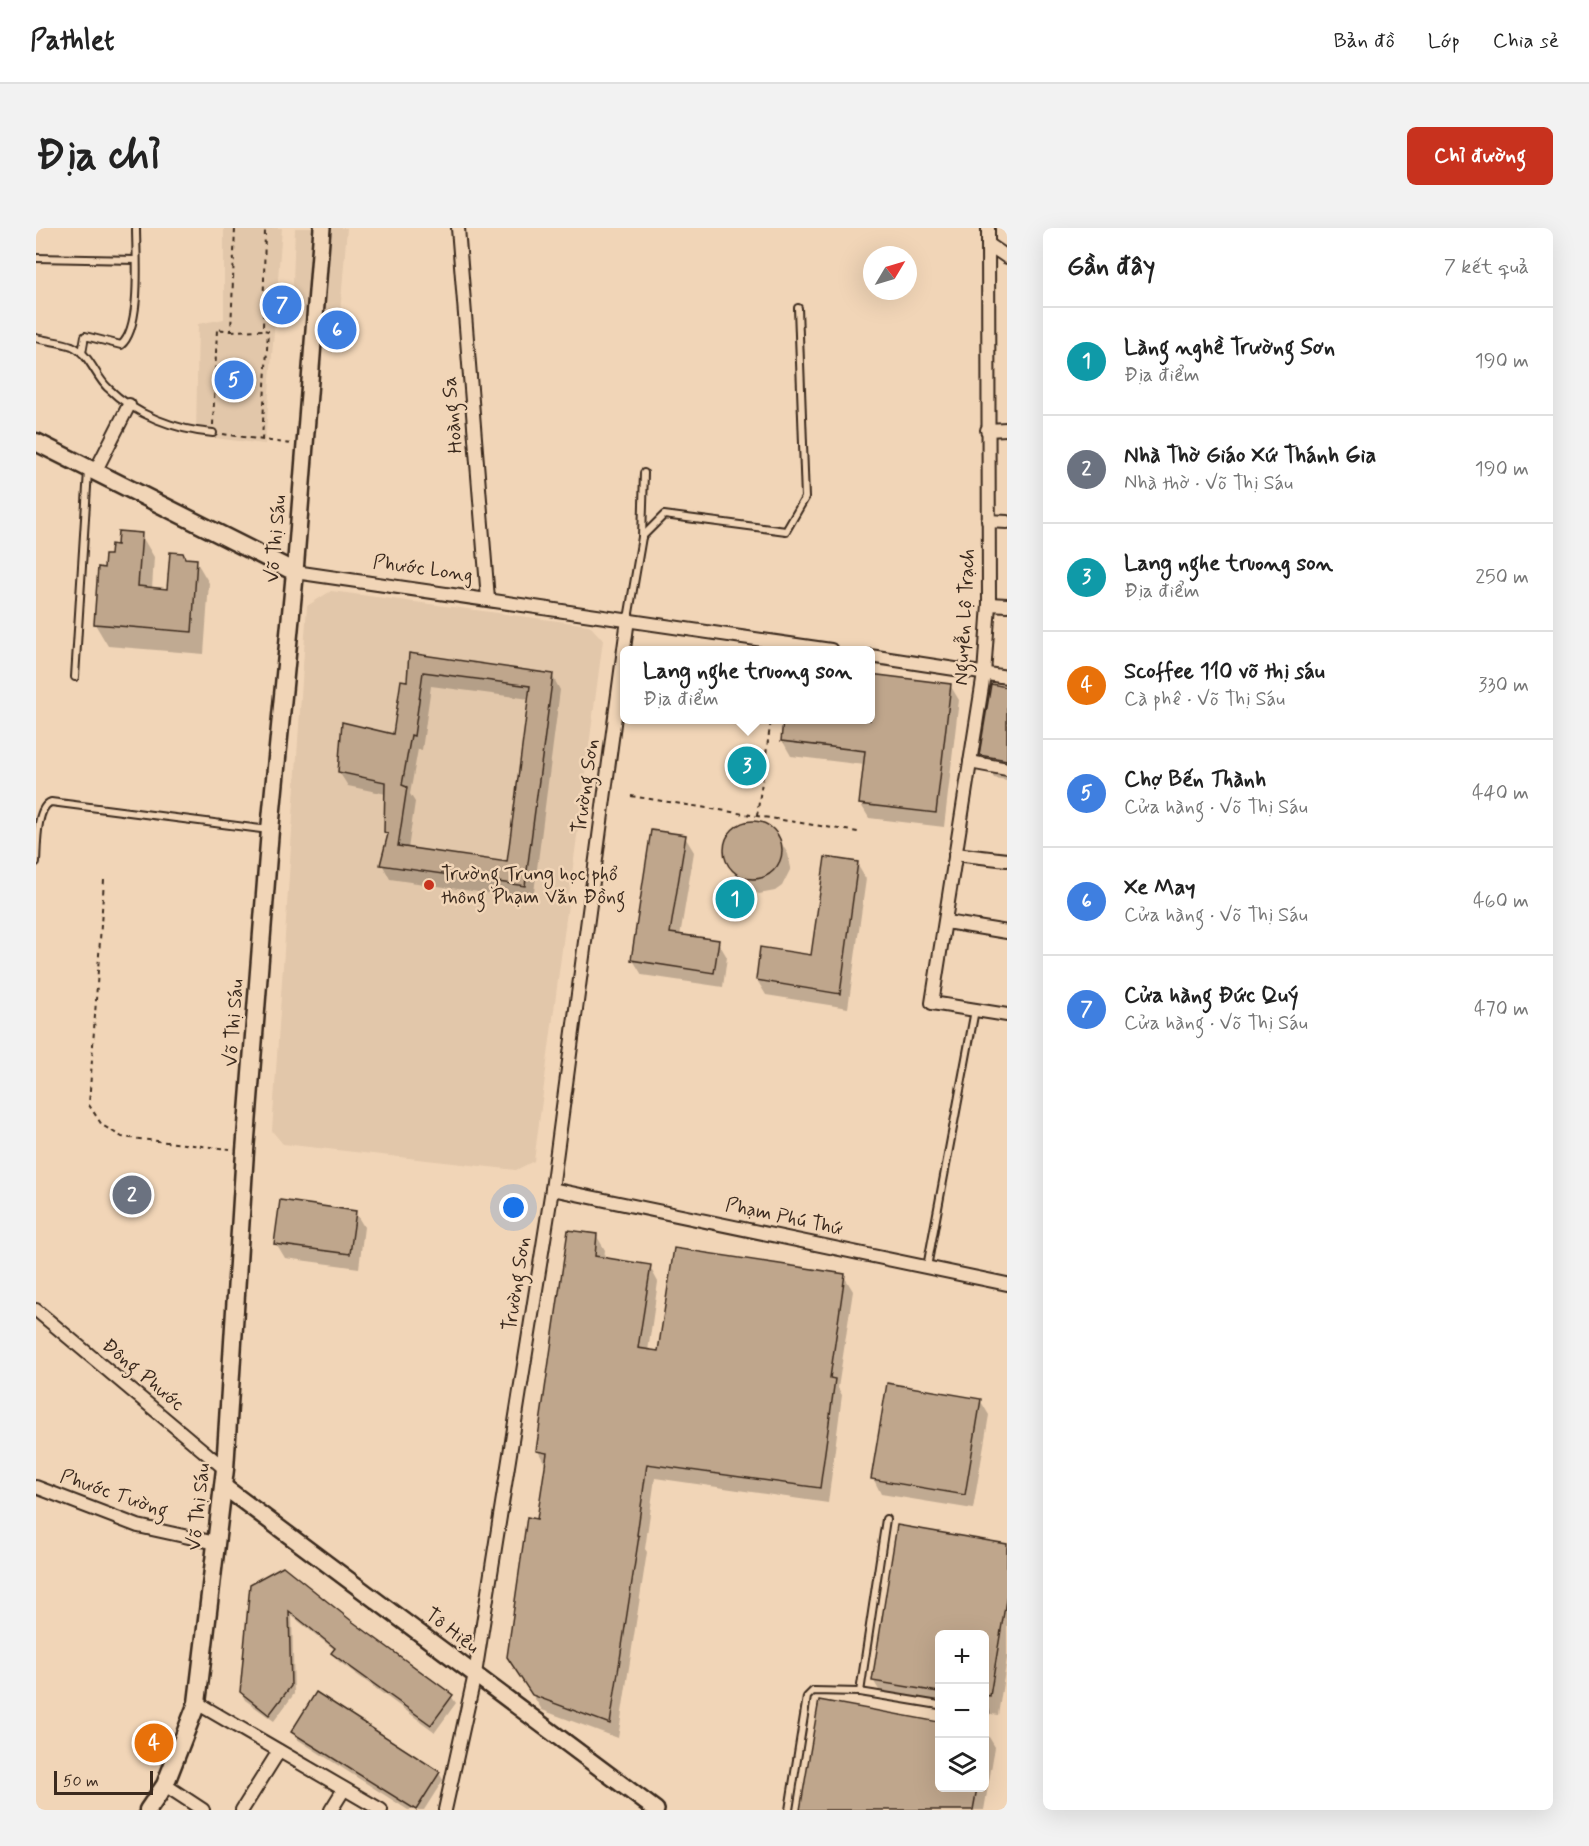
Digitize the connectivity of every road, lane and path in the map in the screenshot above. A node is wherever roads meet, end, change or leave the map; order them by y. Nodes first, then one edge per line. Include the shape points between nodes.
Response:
1 (136, 228) edge
2 (235, 228) edge
3 (265, 228) edge
4 (322, 228) edge
5 (458, 228) edge
6 (988, 228) edge
7 (988, 244) junction
8 (1007, 257) edge
9 (36, 258) edge
10 (136, 260) junction
11 (798, 308) dead end
12 (263, 330) junction
13 (231, 331) junction
14 (36, 338) edge
15 (82, 353) junction
16 (129, 405) junction
17 (1007, 429) edge
18 (987, 430) junction
19 (213, 433) junction
20 (262, 440) junction
21 (36, 442) edge
22 (305, 446) junction
23 (92, 470) junction
24 (644, 473) dead end
25 (988, 521) junction
26 (1007, 522) edge
27 (642, 537) junction
28 (295, 572) junction
29 (488, 599) junction
30 (989, 604) junction
31 (1007, 605) edge
32 (628, 619) junction
33 (624, 646) edge
34 (799, 646) edge
35 (875, 657) edge
36 (984, 674) junction
37 (75, 677) dead end
38 (1007, 677) edge
39 (620, 679) edge
40 (770, 724) edge
41 (970, 762) junction
42 (1007, 769) edge
43 (631, 796) dead end
44 (757, 816) junction
45 (270, 830) junction
46 (858, 832) dead end
47 (955, 854) junction
48 (1007, 860) edge
49 (36, 862) edge
50 (104, 880) dead end
51 (946, 922) junction
52 (1007, 932) edge
53 (975, 1010) junction
54 (1007, 1015) edge
55 (245, 1151) junction
56 (552, 1189) junction
57 (927, 1267) junction
58 (1007, 1284) edge
59 (36, 1311) edge
60 (225, 1468) junction
61 (223, 1486) junction
62 (36, 1487) edge
63 (886, 1520) dead end
64 (216, 1543) junction
65 (475, 1674) junction
66 (860, 1692) junction
67 (197, 1703) junction
68 (935, 1704) edge
69 (279, 1751) junction
70 (165, 1785) junction
71 (344, 1789) junction
72 (148, 1810) edge
73 (203, 1810) edge
74 (242, 1810) edge
75 (331, 1810) edge
76 (381, 1810) edge
77 (445, 1810) edge
78 (656, 1810) edge
79 (789, 1810) edge

1 - 10 lane
2 - 13 path
3 - 12 path
4 - 22 street, Võ Thị Sáu
5 - 29 street, Hoàng Sa
6 - 7 street, Nguyễn Lộ Trạch
7 - 8 street
7 - 18 street, Nguyễn Lộ Trạch
9 - 10 lane
10 - 15 lane via 135,306 126,341 121,345 85,336
11 - 27 lane via 805,498 786,531 663,515
12 - 13 path
12 - 20 path via 268,331
13 - 19 path via 217,329
14 - 15 lane via 71,346
15 - 16 lane via 106,387
16 - 19 lane via 169,424
16 - 23 street
17 - 18 street
18 - 25 street, Nguyễn Lộ Trạch
19 - 20 path
20 - 22 path
21 - 23 main road, Phước Long
22 - 28 street, Võ Thị Sáu
23 - 28 main road, Phước Long
23 - 37 lane
24 - 27 lane
25 - 26 street
25 - 30 street, Nguyễn Lộ Trạch
27 - 32 lane
28 - 29 street, Phước Long
28 - 45 main road, Võ Thị Sáu
29 - 32 street, Phước Long
30 - 31 street
30 - 36 street, Nguyễn Lộ Trạch
32 - 33 street, Trường Sơn
32 - 34 street, Phước Long
35 - 36 street
36 - 38 street
36 - 41 street, Nguyễn Lộ Trạch
39 - 56 street, Trường Sơn
40 - 44 path
41 - 42 street
41 - 47 street, Nguyễn Lộ Trạch
43 - 44 path
44 - 46 path
45 - 49 lane via 51,802 40,813
45 - 55 main road, Võ Thị Sáu
47 - 48 street
47 - 51 street, Nguyễn Lộ Trạch
50 - 55 path via 89,1105 94,1115 122,1137
51 - 52 street
51 - 53 street, Nguyễn Lộ Trạch via 932,1003
53 - 54 street
53 - 57 lane
55 - 60 main road, Võ Thị Sáu
56 - 57 street, Phạm Phú Thứ
56 - 65 street, Trường Sơn
57 - 58 street, Phạm Phú Thứ
59 - 60 street, Đông Phước
60 - 61 main road, Võ Thị Sáu
61 - 64 main road, Võ Thị Sáu
61 - 65 street, Tô Hiệu
62 - 64 street, Phước Tường via 138,1526
63 - 66 lane
64 - 67 main road, Võ Thị Sáu
65 - 77 street, Trường Sơn
65 - 78 street, Tô Hiệu
66 - 68 lane
66 - 79 lane via 817,1689 807,1697
67 - 69 street
67 - 70 main road, Võ Thị Sáu
69 - 71 street
69 - 74 street
70 - 72 main road, Võ Thị Sáu
70 - 73 street
71 - 75 street
71 - 76 street

